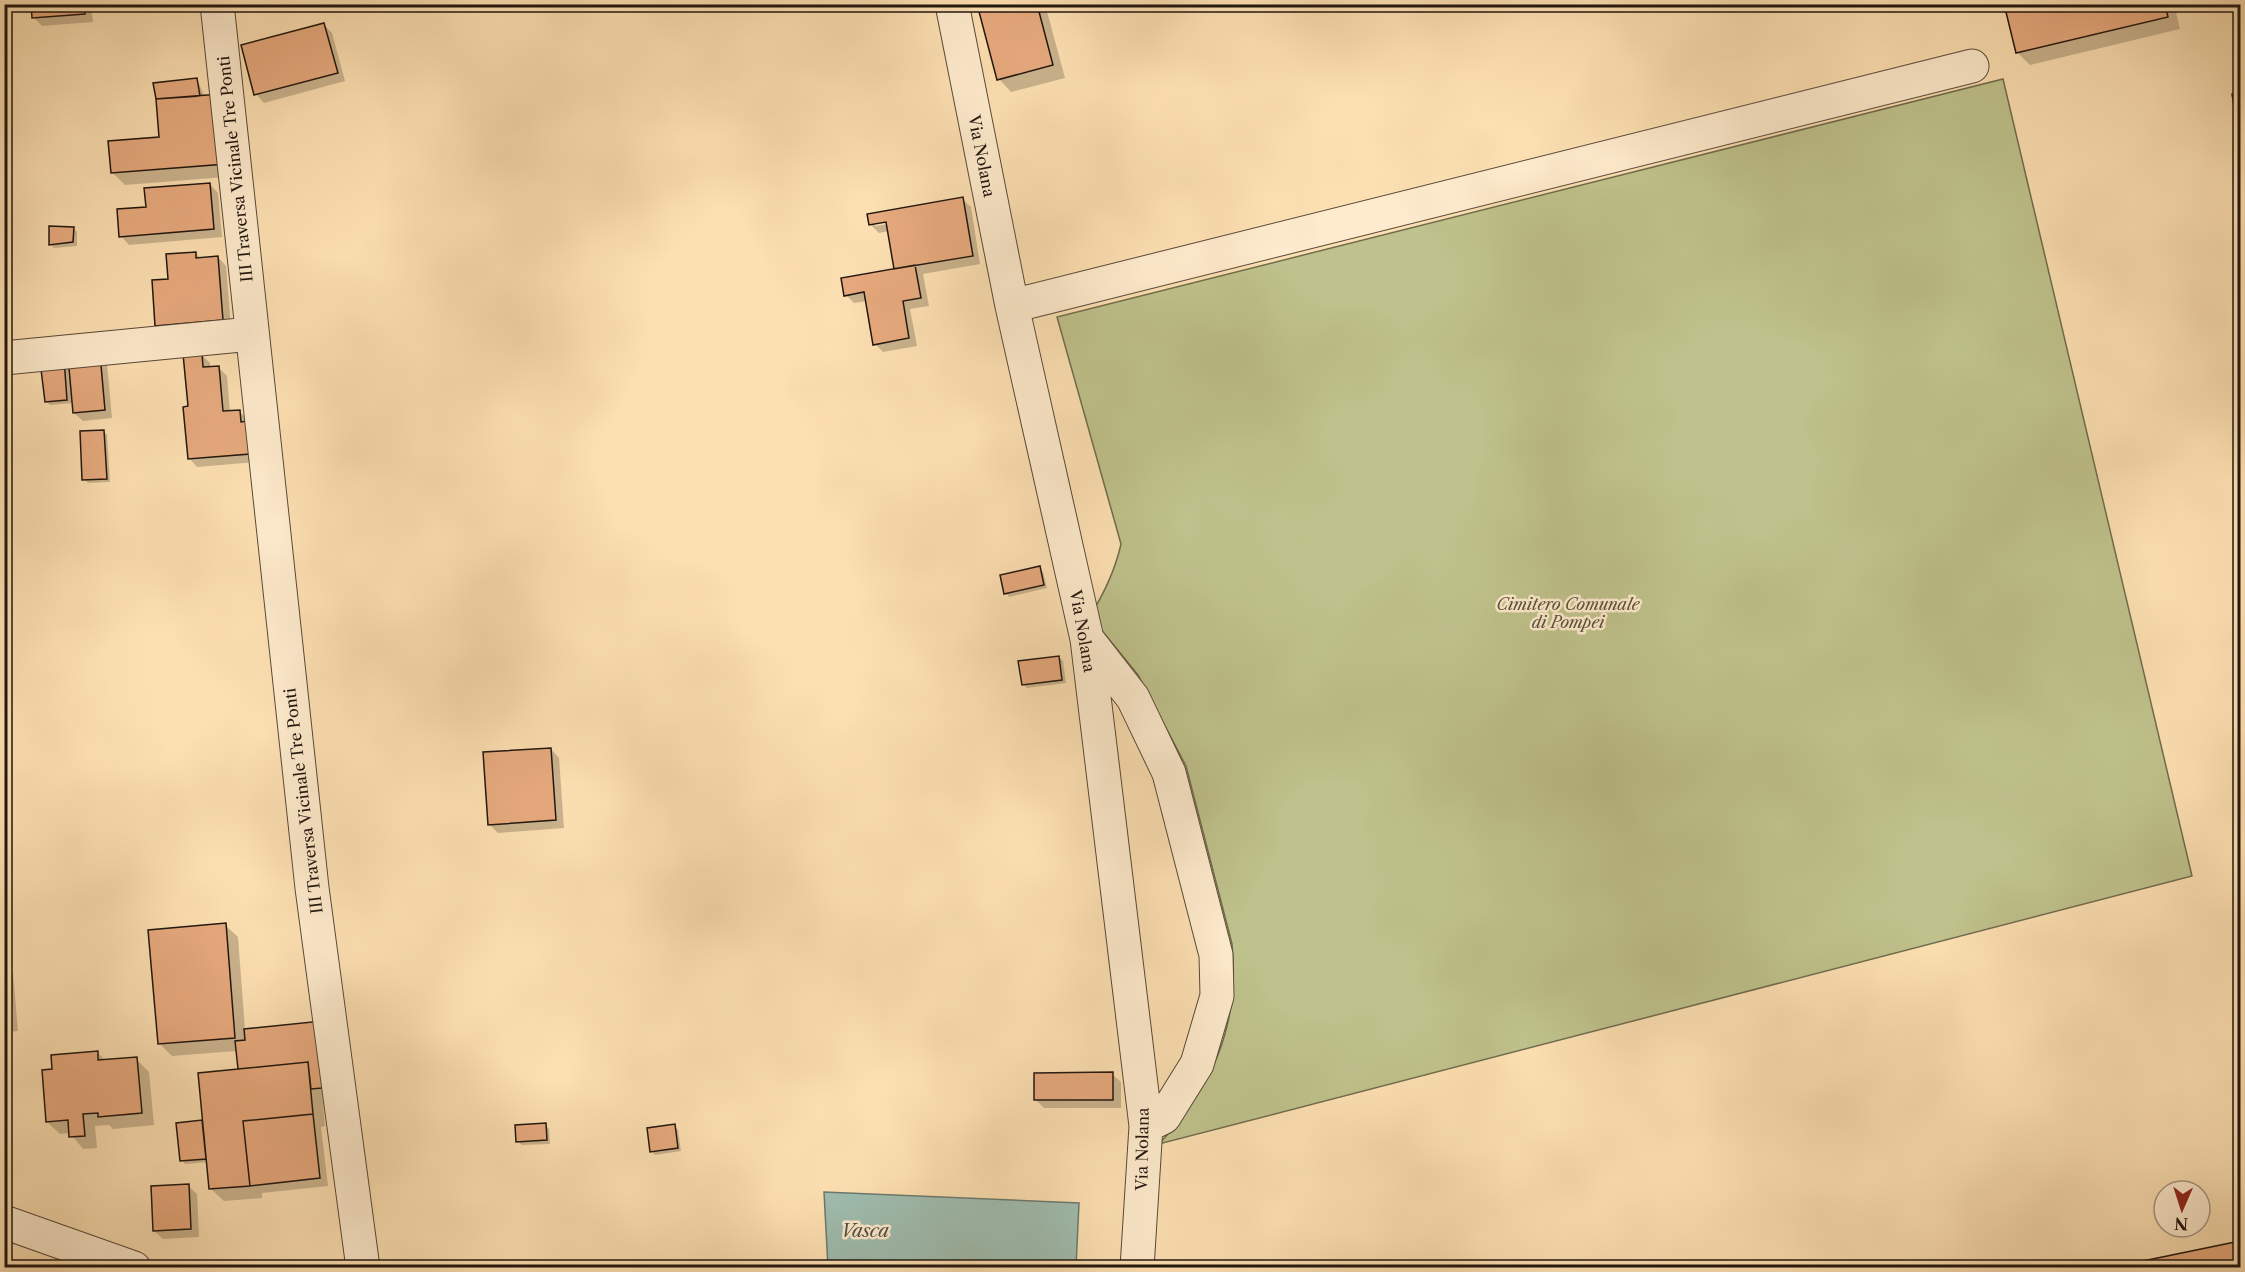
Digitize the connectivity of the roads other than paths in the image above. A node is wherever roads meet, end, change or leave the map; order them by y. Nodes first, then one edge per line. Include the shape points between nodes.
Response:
1 (217, 4) edge
2 (952, 4) edge
3 (1972, 66) dead end
4 (1012, 306) junction
5 (251, 334) junction
6 (4, 358) edge
7 (1087, 639) junction
8 (1146, 1126) junction
9 (4, 1222) edge
10 (134, 1268) edge
11 (363, 1268) edge
12 (1137, 1268) edge

1 - 5 street, III Traversa Vicinale Tre Ponti
2 - 4 street, Via Nolana
3 - 4 street
4 - 7 street, Via Nolana
5 - 6 street
5 - 11 street, III Traversa Vicinale Tre Ponti via 312,888
7 - 8 street, Via Nolana
7 - 8 street via 1133,698 1169,773 1216,955 1217,996 1197,1064 1164,1117
8 - 12 street, Via Nolana
9 - 10 street

